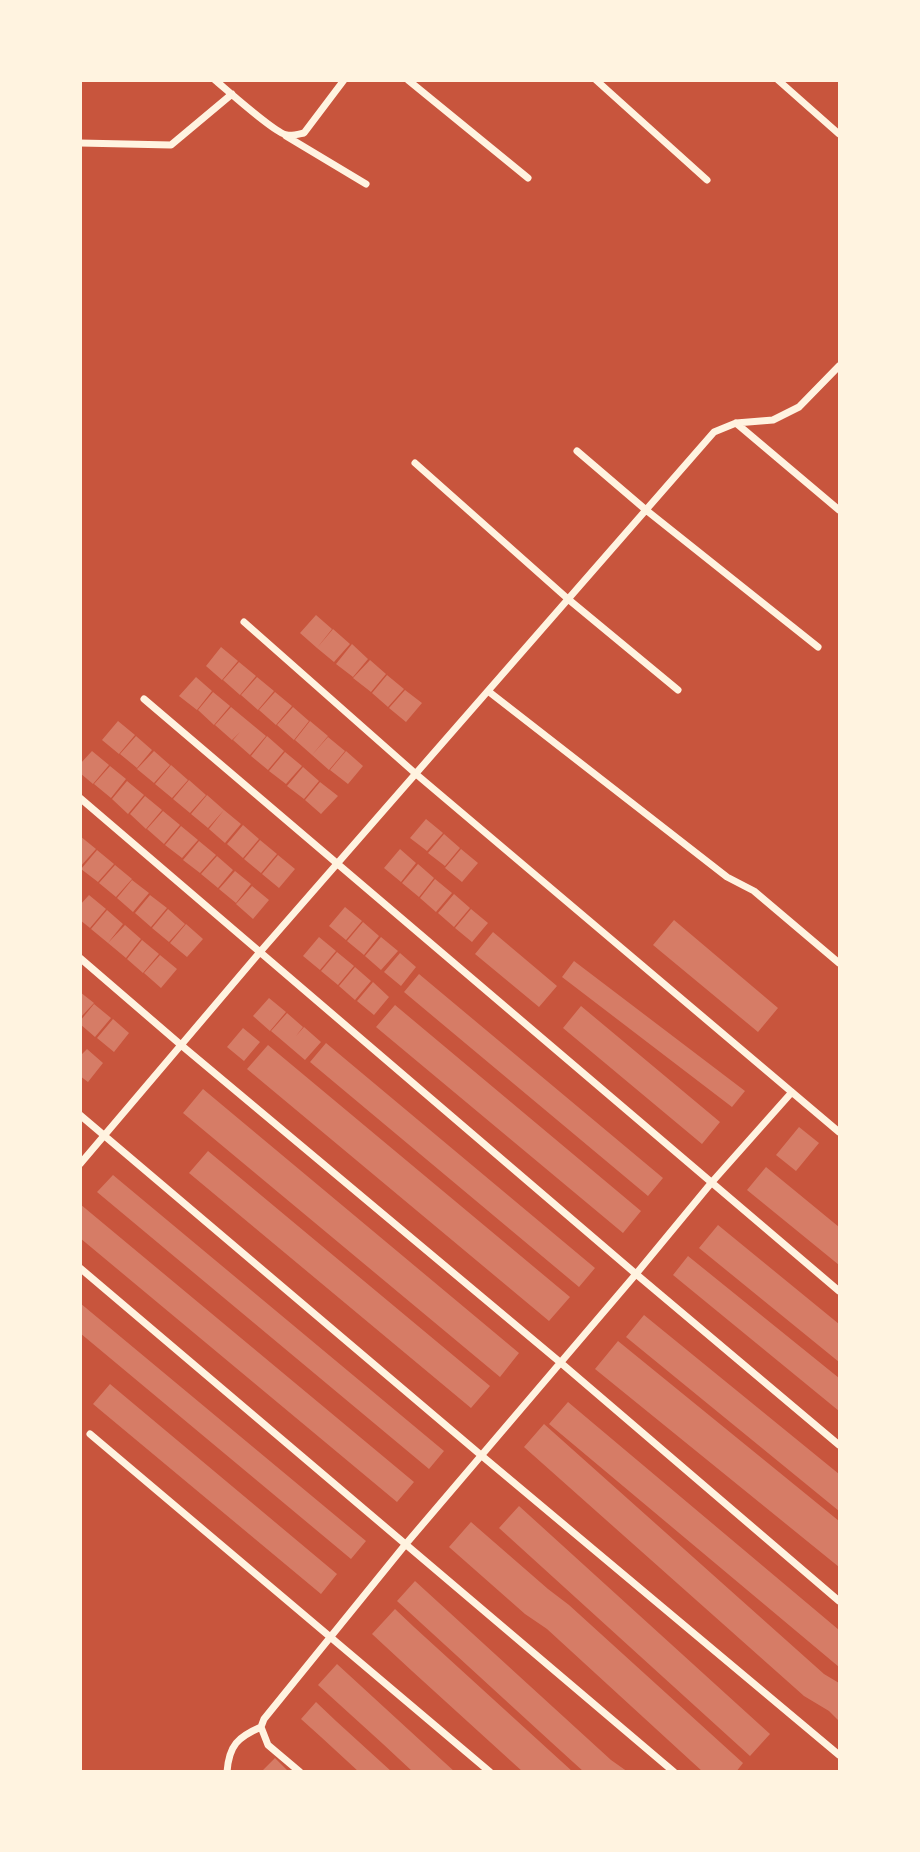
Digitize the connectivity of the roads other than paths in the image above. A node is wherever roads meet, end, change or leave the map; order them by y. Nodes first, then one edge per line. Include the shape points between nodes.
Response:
1 (215, 80) edge
2 (344, 80) edge
3 (408, 80) edge
4 (596, 80) edge
5 (778, 80) edge
6 (232, 94) junction
7 (839, 134) edge
8 (286, 136) junction
9 (80, 143) edge
10 (528, 178) dead end
11 (707, 180) dead end
12 (366, 184) dead end
13 (839, 366) edge
14 (736, 424) junction
15 (577, 451) dead end
16 (415, 463) dead end
17 (646, 510) junction
18 (839, 510) edge
19 (568, 599) junction
20 (244, 622) dead end
21 (818, 647) dead end
22 (678, 690) dead end
23 (488, 691) junction
24 (144, 699) dead end
25 (416, 774) junction
26 (80, 798) edge
27 (338, 863) junction
28 (260, 952) junction
29 (80, 958) edge
30 (839, 963) edge
31 (181, 1045) junction
32 (792, 1091) junction
33 (80, 1115) edge
34 (839, 1132) edge
35 (104, 1135) junction
36 (80, 1164) edge
37 (712, 1182) junction
38 (80, 1268) edge
39 (636, 1274) junction
40 (839, 1291) edge
41 (561, 1363) junction
42 (90, 1434) dead end
43 (839, 1445) edge
44 (482, 1456) junction
45 (405, 1545) junction
46 (839, 1601) edge
47 (330, 1635) junction
48 (261, 1727) junction
49 (839, 1755) edge
50 (227, 1772) edge
51 (300, 1772) edge
52 (490, 1772) edge
53 (674, 1772) edge

1 - 6 street
2 - 8 street via 304,133
3 - 10 street
4 - 11 street
5 - 7 street
6 - 8 street
6 - 9 street via 171,145
8 - 12 street
13 - 14 street via 799,407 773,420
14 - 17 street via 714,432
14 - 18 street
15 - 17 street
16 - 19 street
17 - 19 street
17 - 21 street
19 - 22 street
19 - 23 street
20 - 25 street
23 - 25 street
23 - 30 street via 727,877 754,891
24 - 27 street
25 - 27 street
25 - 32 street
26 - 28 street
27 - 28 street
27 - 37 street
28 - 31 street
28 - 39 street
29 - 31 street
31 - 35 street
31 - 41 street
32 - 34 street
32 - 37 street
33 - 35 street
35 - 36 street
35 - 44 street
37 - 39 street
37 - 40 street
38 - 45 street
39 - 41 street
39 - 43 street
41 - 44 street
41 - 46 street
42 - 47 street
44 - 45 street
44 - 49 street
45 - 47 street
45 - 53 street
47 - 48 street
47 - 52 street
48 - 50 street via 242,1735 231,1751
48 - 51 street via 268,1745

